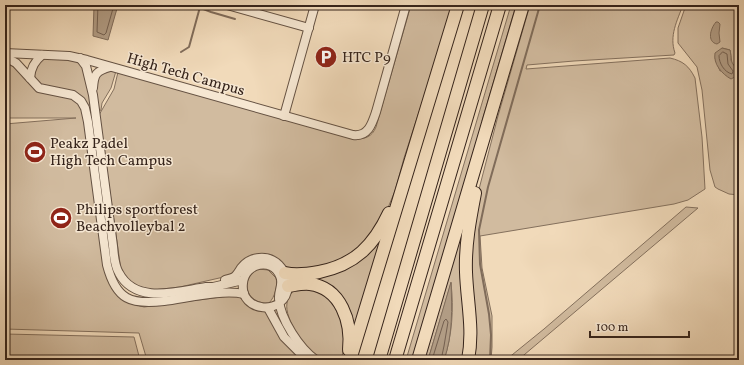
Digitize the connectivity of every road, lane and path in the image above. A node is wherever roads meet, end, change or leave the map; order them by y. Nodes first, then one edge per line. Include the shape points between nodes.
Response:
1 (227, 5) edge
2 (315, 5) edge
3 (406, 5) edge
4 (458, 5) edge
5 (483, 5) edge
6 (500, 5) edge
7 (523, 5) edge
8 (309, 28) junction
9 (5, 53) edge
10 (42, 55) junction
11 (5, 57) edge
12 (80, 58) junction
13 (111, 67) junction
14 (30, 78) junction
15 (93, 95) junction
16 (284, 116) junction
17 (487, 127) junction
18 (411, 157) junction
19 (282, 273) junction
20 (243, 280) junction
21 (288, 286) junction
22 (206, 287) junction
23 (244, 294) junction
24 (280, 303) junction
25 (268, 308) junction
26 (307, 360) edge
27 (316, 360) edge
28 (348, 360) edge
29 (379, 360) edge
30 (395, 360) edge
31 (418, 360) edge
32 (468, 360) edge

1 - 8 street
2 - 8 street
3 - 16 street, High Tech Campus via 376,112 367,132 353,135
4 - 18 highway
5 - 29 highway
6 - 30 highway
7 - 17 highway
8 - 16 street
9 - 10 street, High Tech Campus
10 - 12 street, High Tech Campus
10 - 14 street via 32,66
11 - 14 street
12 - 13 street, High Tech Campus
12 - 15 street via 86,66
13 - 15 street via 100,70 96,75
13 - 16 street, High Tech Campus
14 - 23 street via 38,88 73,95 85,108 107,265 116,289 135,302 146,303 214,294
15 - 22 street via 115,263 119,273 138,291 158,294
17 - 31 highway
17 - 32 highway via 467,239 466,270 471,318
18 - 19 highway via 406,162 390,211 381,229 359,255 326,271
18 - 28 highway
19 - 20 street via 260,264 250,269
19 - 21 street
19 - 22 street via 276,263 255,258 245,264 233,278 213,282
19 - 24 street
20 - 22 street
20 - 23 street
21 - 24 street
21 - 28 highway via 314,285 325,289 340,304 347,319 349,332
23 - 25 street via 253,304
24 - 25 street
24 - 27 street via 286,322 300,346
25 - 26 street via 284,337

